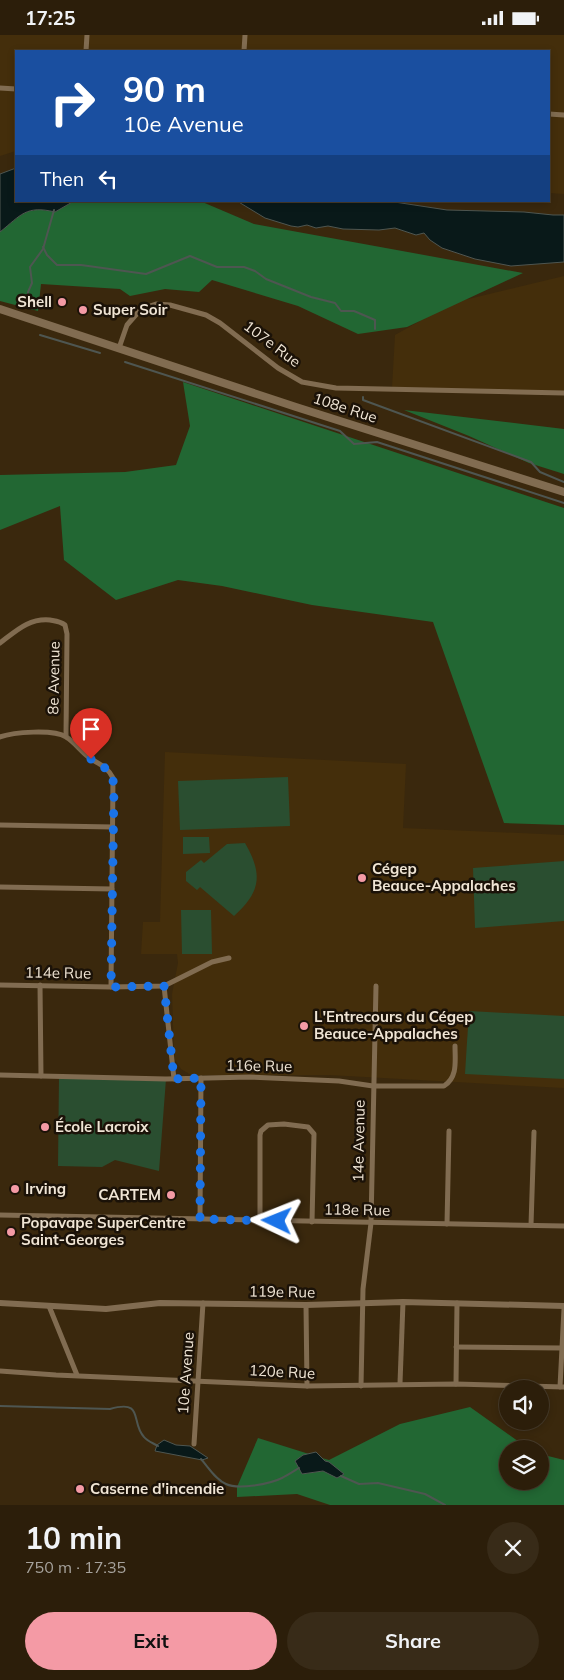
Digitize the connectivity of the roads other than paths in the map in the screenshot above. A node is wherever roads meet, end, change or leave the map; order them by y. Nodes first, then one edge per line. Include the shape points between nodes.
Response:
1 (87, 35) edge
2 (245, 35) edge
3 (86, 50) edge
4 (244, 50) edge
5 (0, 88) edge
6 (15, 89) edge
7 (550, 114) edge
8 (564, 115) edge
9 (0, 309) edge
10 (119, 348) junction
11 (564, 393) edge
12 (564, 493) edge
13 (0, 643) edge
14 (66, 736) junction
15 (0, 737) edge
16 (0, 825) edge
17 (113, 827) junction
18 (0, 887) edge
19 (112, 889) junction
20 (228, 957) dead end
21 (0, 985) edge
22 (40, 985) junction
23 (164, 986) junction
24 (376, 986) dead end
25 (111, 987) junction
26 (456, 1046) dead end
27 (0, 1075) edge
28 (41, 1076) junction
29 (201, 1078) junction
30 (174, 1079) junction
31 (373, 1086) junction
32 (449, 1131) dead end
33 (534, 1132) dead end
34 (0, 1215) edge
35 (200, 1219) junction
36 (260, 1221) junction
37 (312, 1222) junction
38 (370, 1223) junction
39 (447, 1224) junction
40 (531, 1225) junction
41 (564, 1227) edge
42 (403, 1302) junction
43 (0, 1303) edge
44 (203, 1303) junction
45 (363, 1303) junction
46 (457, 1303) junction
47 (306, 1305) junction
48 (49, 1306) junction
49 (564, 1308) edge
50 (456, 1347) junction
51 (562, 1348) junction
52 (0, 1371) edge
53 (77, 1375) junction
54 (198, 1380) junction
55 (400, 1383) junction
56 (456, 1384) junction
57 (307, 1386) junction
58 (361, 1386) junction
59 (562, 1387) edge
60 (194, 1444) dead end

1 - 3 street
2 - 4 street
5 - 6 street
7 - 8 street
9 - 10 main road
10 - 11 street, 107e Rue via 127,325 141,309 156,304 170,305 213,319 302,382 344,388
10 - 12 main road, 108e Rue
13 - 14 street, 8e Avenue via 31,621 62,623 66,628
14 - 15 street via 24,733
14 - 17 street via 108,768 114,786
16 - 17 street
17 - 19 street
18 - 19 street
19 - 25 street
20 - 23 street, 114e Rue
21 - 22 street, 114e Rue
22 - 25 street, 114e Rue
22 - 28 street
23 - 25 street, 114e Rue
23 - 30 street
24 - 31 street, 14e Avenue
26 - 31 street, 116e Rue via 454,1075 444,1086
27 - 28 street, 116e Rue
28 - 30 street, 116e Rue
29 - 30 street, 116e Rue
29 - 31 street, 116e Rue via 339,1081
29 - 35 street
31 - 38 street, 14e Avenue
32 - 39 street
33 - 40 street
34 - 35 street, 118e Rue
35 - 36 street, 118e Rue
36 - 37 street, 118e Rue
36 - 37 street via 260,1135 268,1125 284,1124 308,1127 314,1134
37 - 38 street, 118e Rue
38 - 39 street, 118e Rue
38 - 45 street, 14e Avenue
39 - 40 street, 118e Rue
40 - 41 street, 118e Rue
42 - 45 street, 119e Rue
42 - 46 street, 119e Rue
42 - 55 street
43 - 48 street, 119e Rue
44 - 47 street, 119e Rue
44 - 48 street, 119e Rue via 160,1303 106,1309
44 - 54 street, 10e Avenue
45 - 47 street, 119e Rue
45 - 58 street, 14e Avenue
46 - 49 street, 119e Rue
46 - 50 street
47 - 57 street
48 - 53 street
49 - 51 street
50 - 51 street
50 - 56 street
51 - 59 street
52 - 53 street, 120e Rue
53 - 54 street, 120e Rue
54 - 57 street, 120e Rue
54 - 60 street, 10e Avenue
55 - 56 street, 120e Rue
55 - 58 street, 120e Rue
56 - 59 street, 120e Rue
57 - 58 street, 120e Rue

